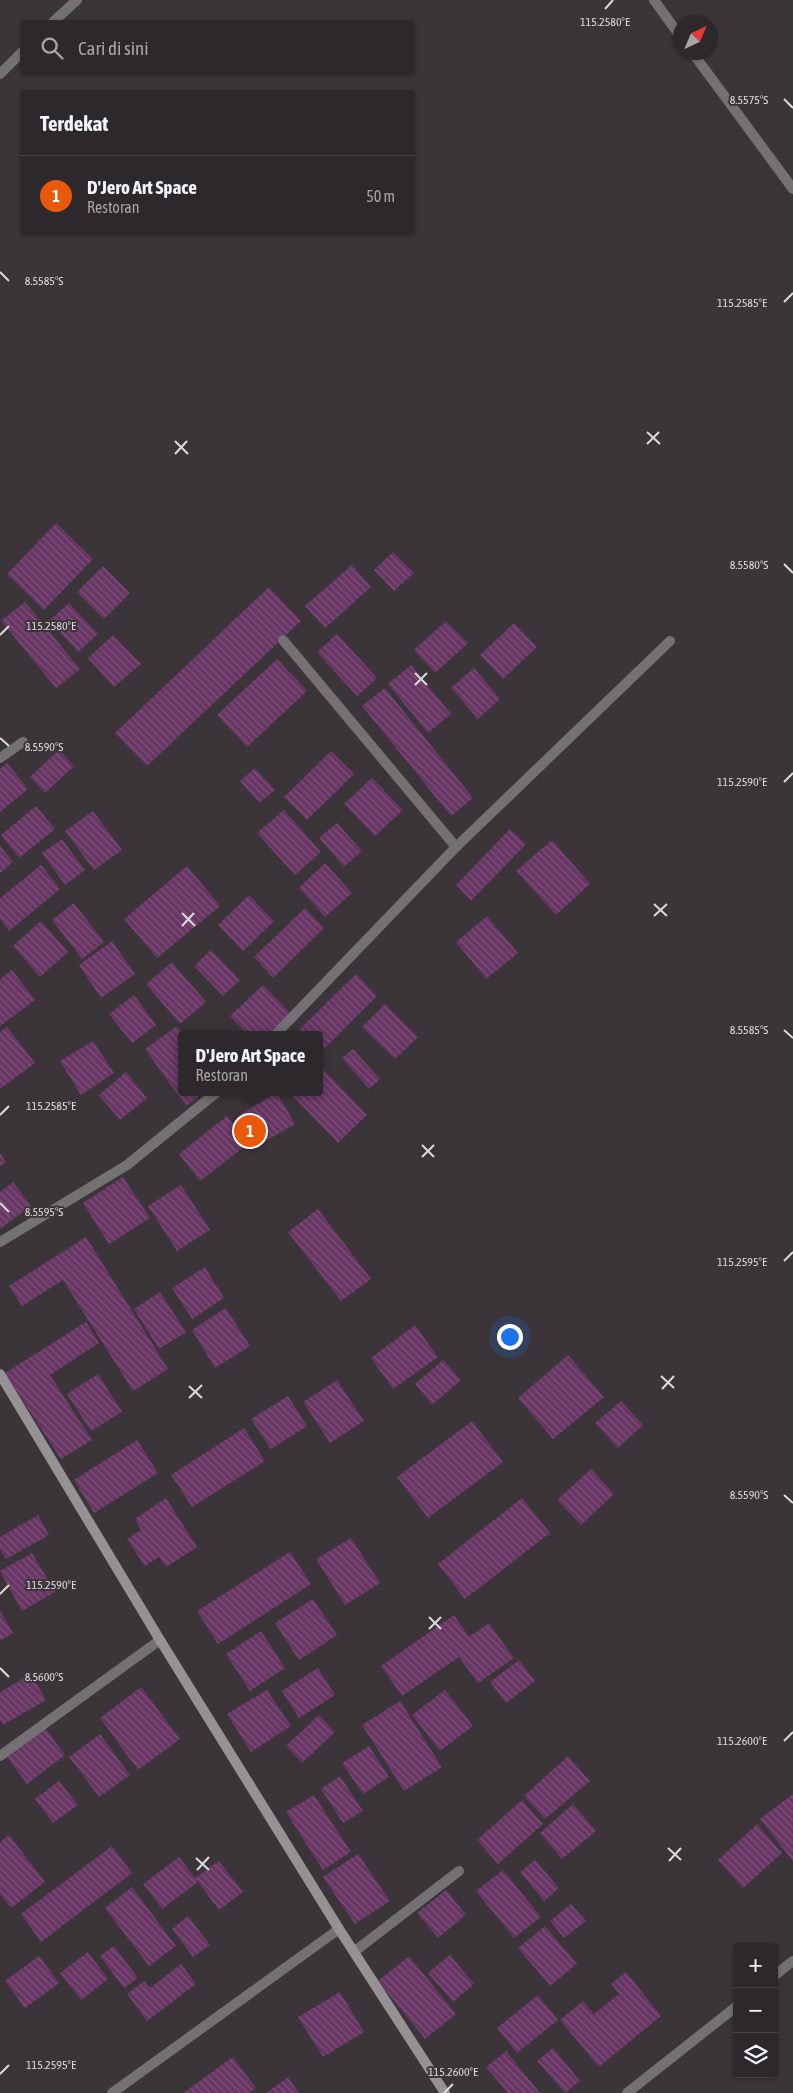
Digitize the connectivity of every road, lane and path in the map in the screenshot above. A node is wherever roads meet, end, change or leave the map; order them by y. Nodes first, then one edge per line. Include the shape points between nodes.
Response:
1 (76, 0) edge
2 (654, 0) edge
3 (55, 20) edge
4 (673, 26) edge
5 (20, 54) edge
6 (698, 60) edge
7 (0, 74) edge
8 (793, 189) edge
9 (283, 640) dead end
10 (670, 641) dead end
11 (23, 742) dead end
12 (0, 758) edge
13 (456, 847) junction
14 (279, 1031) edge
15 (212, 1096) edge
16 (0, 1242) edge
17 (0, 1374) edge
18 (160, 1640) junction
19 (0, 1756) edge
20 (459, 1871) dead end
21 (339, 1929) junction
22 (355, 1951) junction
23 (793, 1961) edge
24 (778, 1973) edge
25 (733, 2009) edge
26 (112, 2093) edge
27 (445, 2093) edge
28 (627, 2093) edge

1 - 3 street
2 - 4 street
5 - 7 street
6 - 8 street
9 - 13 street
10 - 13 street
11 - 12 street
13 - 14 street
15 - 16 street via 127,1165
17 - 18 street
18 - 19 street
18 - 21 street
20 - 22 street
21 - 22 street
21 - 26 street
22 - 27 street
23 - 24 street
25 - 28 street

